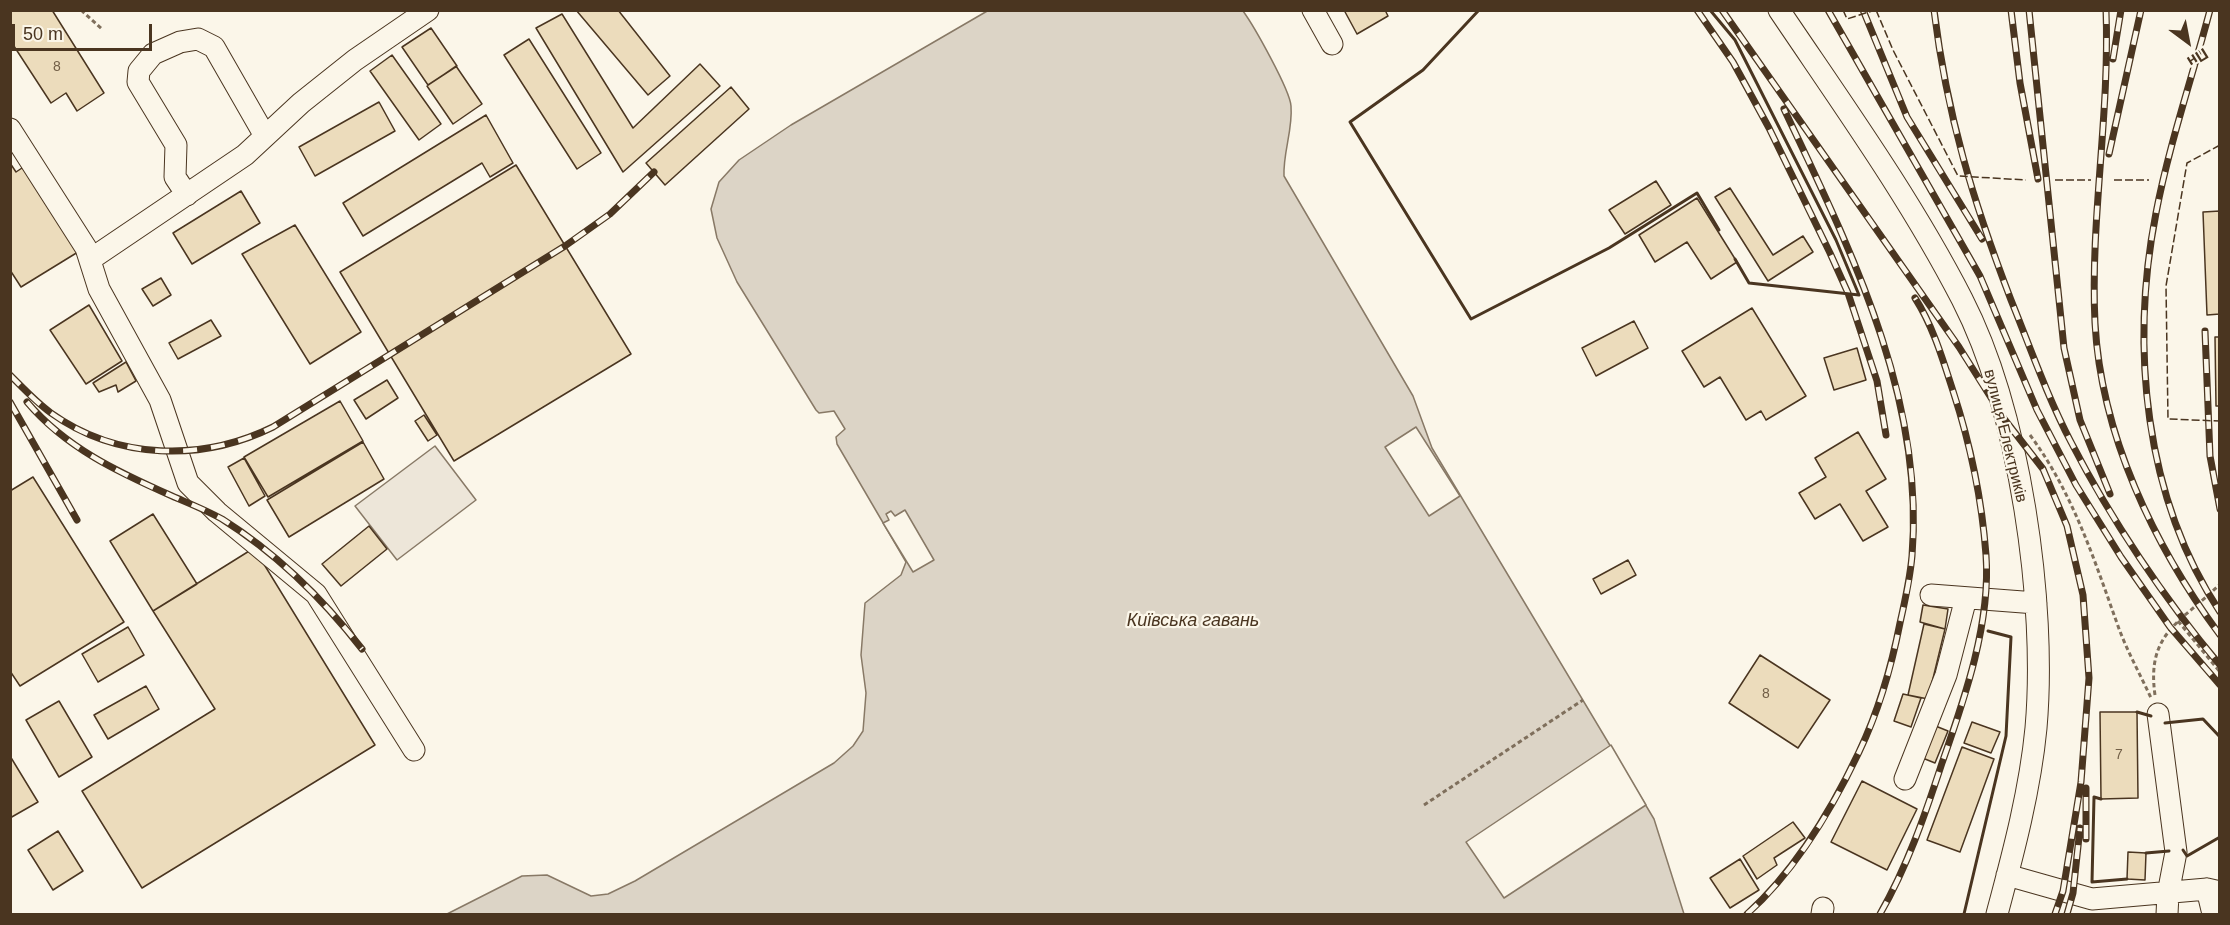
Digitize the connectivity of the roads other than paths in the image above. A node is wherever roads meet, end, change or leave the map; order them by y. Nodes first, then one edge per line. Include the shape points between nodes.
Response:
1 (428, 10) edge
2 (1312, 10) edge
3 (1779, 10) edge
4 (1332, 44) dead end
5 (10, 129) edge
6 (264, 136) junction
7 (188, 195) junction
8 (91, 259) junction
9 (1930, 595) dead end
10 (1966, 598) junction
11 (2036, 603) junction
12 (2158, 714) road end
13 (414, 750) dead end
14 (1905, 779) dead end
15 (2007, 875) junction
16 (2214, 891) edge
17 (2168, 904) edge
18 (1996, 915) edge
19 (2213, 915) edge

1 - 6 street via 355,60
2 - 4 street
3 - 11 street, вулиця Електриків via 1918,221 1963,301 1992,374 2005,420
5 - 8 street
6 - 7 street via 245,155
6 - 7 street via 214,47 198,39 153,54 139,71 138,82 176,145 175,177
7 - 8 street
8 - 13 street via 99,289 160,400 188,483 316,594
9 - 10 street
10 - 11 street
10 - 14 street via 1946,675
11 - 15 street, вулиця Електриків via 2036,729
12 - 17 street via 2176,852
15 - 17 street via 2092,899
15 - 18 street, вулиця Електриків
16 - 17 street
16 - 19 street

